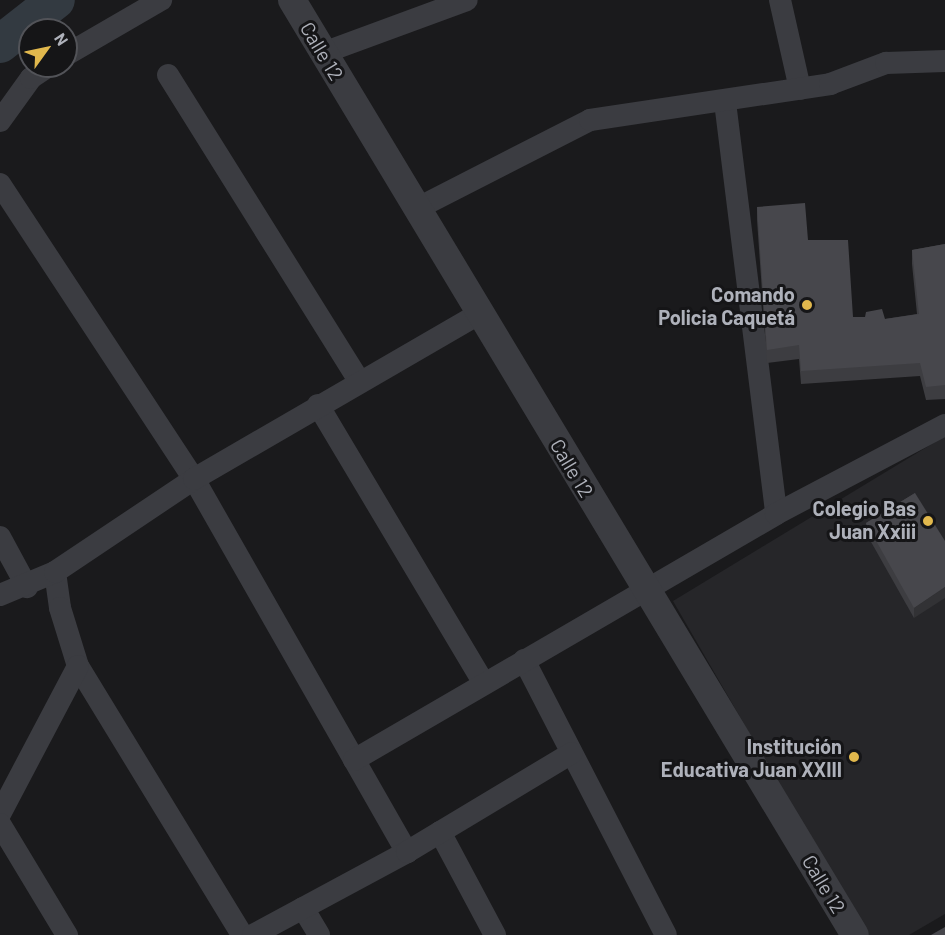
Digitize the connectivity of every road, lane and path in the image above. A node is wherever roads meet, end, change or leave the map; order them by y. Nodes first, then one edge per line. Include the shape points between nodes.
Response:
1 (161, 0) edge
2 (292, 0) edge
3 (466, 0) edge
4 (780, 0) edge
5 (78, 48) edge
6 (323, 53) junction
7 (945, 61) edge
8 (168, 75) dead end
9 (31, 78) edge
10 (800, 89) junction
11 (726, 102) junction
12 (0, 121) edge
13 (0, 184) edge
14 (416, 208) junction
15 (479, 314) junction
16 (359, 381) junction
17 (318, 405) junction
18 (945, 425) edge
19 (194, 478) junction
20 (776, 514) junction
21 (0, 537) edge
22 (55, 572) junction
23 (27, 587) junction
24 (647, 593) junction
25 (0, 595) edge
26 (524, 660) junction
27 (78, 666) junction
28 (483, 682) junction
29 (572, 753) junction
30 (354, 760) junction
31 (0, 814) edge
32 (0, 824) edge
33 (440, 832) junction
34 (407, 852) junction
35 (303, 908) junction
36 (67, 935) edge
37 (242, 935) edge
38 (253, 935) edge
39 (319, 935) edge
40 (495, 935) edge
41 (666, 935) edge
42 (855, 935) edge

1 - 5 street
2 - 6 street, Calle 12
3 - 6 street
4 - 10 street
6 - 14 street, Calle 12
7 - 10 street via 886,63 830,84
8 - 16 street
9 - 12 street
10 - 11 street
11 - 14 street via 590,120
11 - 20 street
13 - 19 street
14 - 15 street, Calle 12
15 - 16 street
15 - 24 street, Calle 12
16 - 17 street
17 - 19 street
17 - 28 street
18 - 20 street
19 - 22 street
19 - 30 street
20 - 24 street
21 - 23 street
22 - 23 street
22 - 27 street via 60,608
23 - 25 street
24 - 26 street
24 - 42 street, Calle 12
26 - 28 street
26 - 29 street
27 - 31 street
27 - 37 street
28 - 30 street
29 - 33 street
29 - 41 street
30 - 34 street
32 - 36 street
33 - 34 street
33 - 40 street
34 - 35 street
35 - 38 street
35 - 39 street

